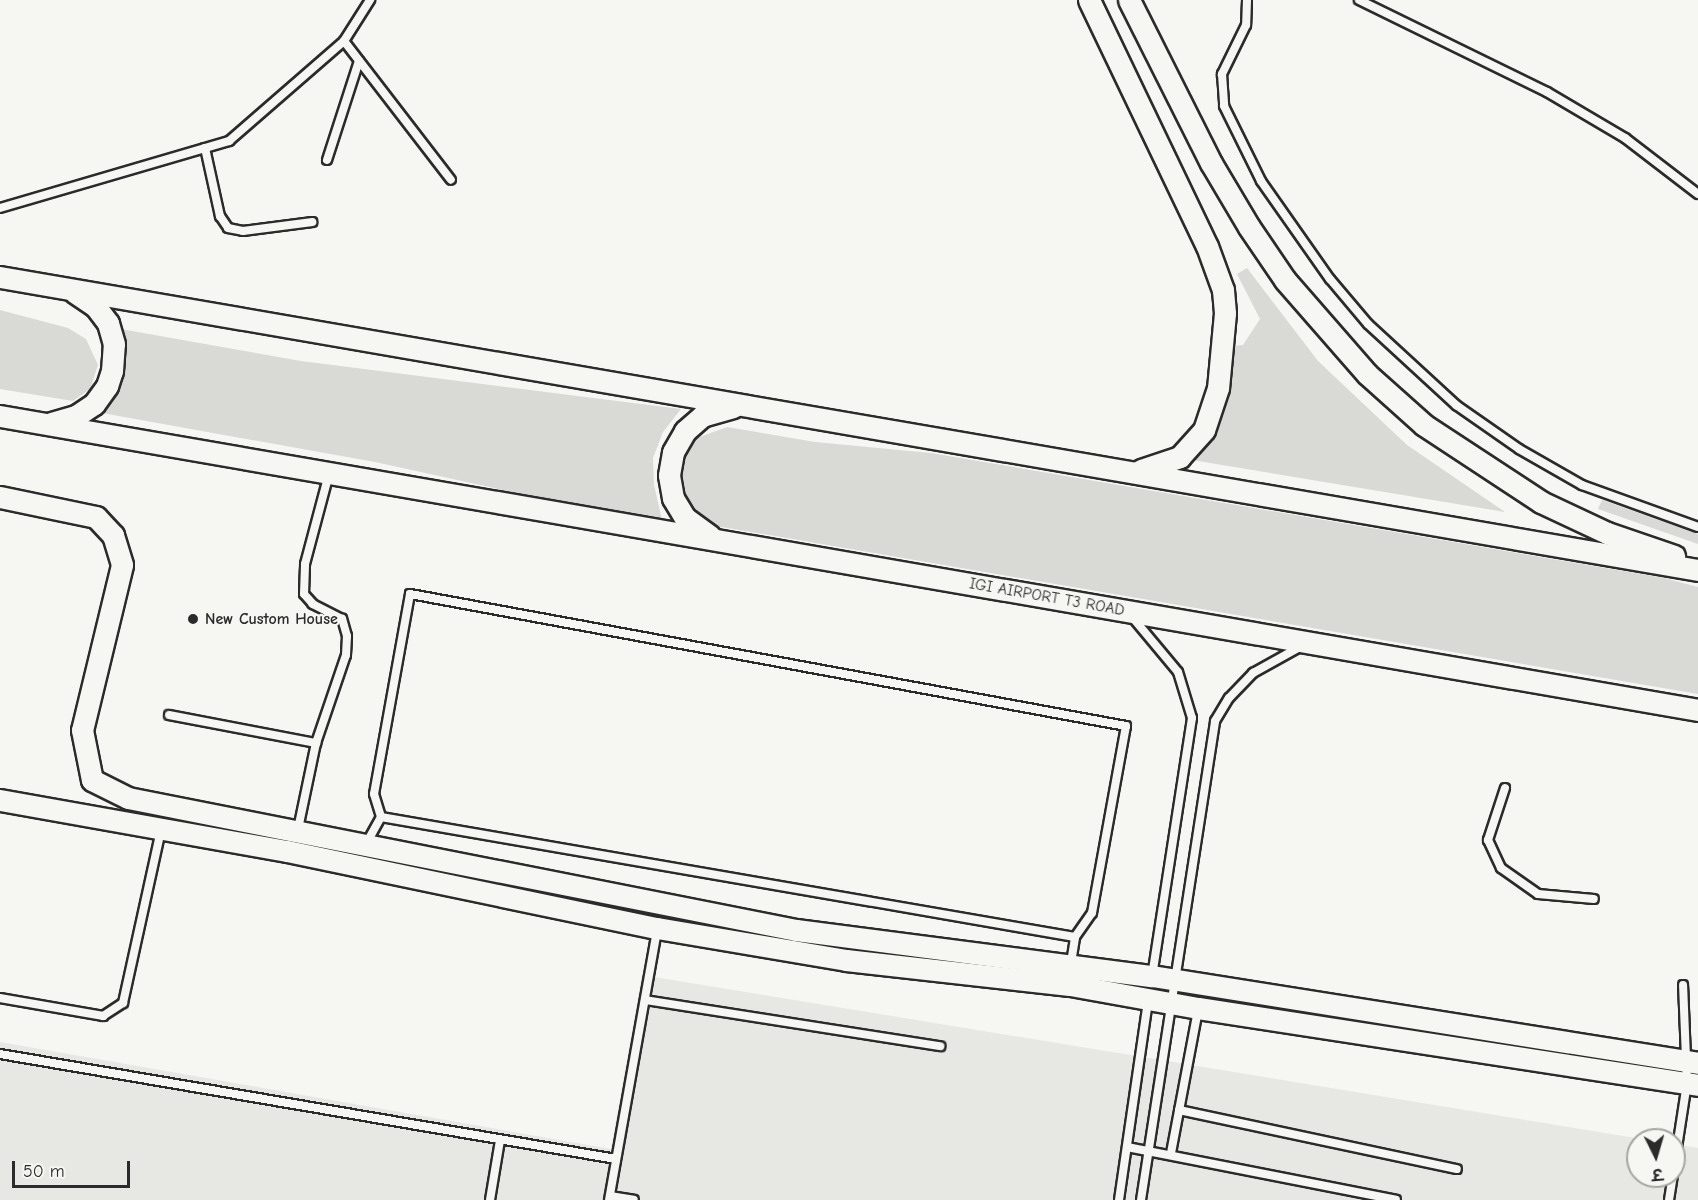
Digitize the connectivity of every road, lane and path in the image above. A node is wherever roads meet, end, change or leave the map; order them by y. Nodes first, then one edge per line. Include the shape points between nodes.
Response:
1 (370, 0) edge
2 (1089, 0) edge
3 (1247, 0) edge
4 (1359, 0) edge
5 (1130, 1) edge
6 (344, 41) junction
7 (359, 61) junction
8 (205, 148) junction
9 (327, 160) dead end
10 (451, 180) dead end
11 (1698, 195) edge
12 (0, 208) edge
13 (312, 222) dead end
14 (0, 277) edge
15 (56, 286) junction
16 (748, 406) junction
17 (0, 416) edge
18 (33, 422) junction
19 (1126, 471) junction
20 (329, 473) junction
21 (0, 497) edge
22 (1698, 527) edge
23 (725, 542) junction
24 (1698, 564) edge
25 (1698, 570) edge
26 (1126, 610) junction
27 (1309, 642) junction
28 (1698, 710) edge
29 (169, 715) dead end
30 (316, 743) junction
31 (1505, 788) dead end
32 (0, 800) edge
33 (381, 817) junction
34 (161, 828) junction
35 (298, 829) junction
36 (366, 843) junction
37 (360, 866) junction
38 (1594, 899) dead end
39 (657, 928) junction
40 (1076, 938) junction
41 (1071, 966) junction
42 (1175, 980) junction
43 (1683, 985) dead end
44 (1150, 988) junction
45 (0, 998) edge
46 (645, 1000) junction
47 (1172, 1003) junction
48 (1198, 1008) junction
49 (940, 1046) dead end
50 (0, 1054) edge
51 (1692, 1062) edge
52 (1692, 1084) edge
53 (1179, 1110) junction
54 (1682, 1128) edge
55 (500, 1140) junction
56 (1127, 1147) junction
57 (1149, 1150) junction
58 (1171, 1153) junction
59 (616, 1159) junction
60 (1457, 1169) dead end
61 (609, 1198) edge
62 (490, 1200) edge
63 (633, 1200) edge
64 (1122, 1200) edge
65 (1141, 1200) edge
66 (1396, 1200) edge

1 - 6 lane
2 - 19 main road via 1214,262 1225,313 1218,388 1204,430 1180,457 1151,469
3 - 22 lane via 1246,26 1222,74 1224,106 1261,181 1330,279 1368,324 1456,405 1519,449 1582,485
4 - 11 lane via 1547,92 1625,138
5 - 24 main road via 1211,163 1250,228 1285,280 1367,374 1424,425 1541,502 1607,533
6 - 7 lane
6 - 8 lane via 229,141
7 - 9 lane
7 - 10 lane
8 - 12 lane
8 - 13 lane via 220,216 228,228 243,231
14 - 15 main road
15 - 16 main road
15 - 18 main road via 86,299 108,323 114,344 112,371 94,404 76,416 55,423
16 - 19 main road
16 - 23 main road via 724,407 702,416 685,431 673,452 671,486 685,518 703,534
17 - 18 main road
18 - 20 main road
19 - 25 main road
20 - 23 main road
20 - 30 lane via 305,564 304,594 313,604 342,619 347,646
21 - 35 main road via 96,517 113,535 119,550 119,584 82,730 92,780 128,798 153,805
23 - 26 main road, IGI AIRPORT T3 ROAD
26 - 27 main road, IGI AIRPORT T3 ROAD
26 - 44 lane via 1174,664 1185,687 1192,718
27 - 28 main road, IGI AIRPORT T3 ROAD
27 - 42 lane via 1253,673 1229,698 1215,721
29 - 30 lane
30 - 35 lane
31 - 38 lane via 1488,840 1501,868 1538,894
32 - 34 main road
33 - 36 lane
33 - 40 lane
33 - 40 lane via 374,794 410,594 1126,726 1092,913
34 - 37 main road
34 - 45 lane via 123,1003 103,1016
35 - 36 main road
36 - 37 lane
36 - 41 main road via 558,886 796,930
37 - 39 main road
39 - 44 main road via 846,960 1070,985
39 - 46 lane
40 - 41 lane
41 - 44 main road
42 - 44 main road
42 - 47 lane
42 - 51 main road
43 - 51 lane
44 - 47 main road
44 - 56 lane
46 - 49 lane
46 - 59 lane
47 - 48 main road
47 - 57 lane
48 - 52 main road
48 - 53 lane
50 - 55 lane
51 - 52 lane
52 - 54 lane
53 - 58 lane
53 - 60 lane
55 - 59 lane
55 - 62 lane
56 - 57 lane
56 - 64 lane
57 - 58 lane
57 - 65 lane
58 - 66 lane
59 - 61 lane
61 - 63 lane

